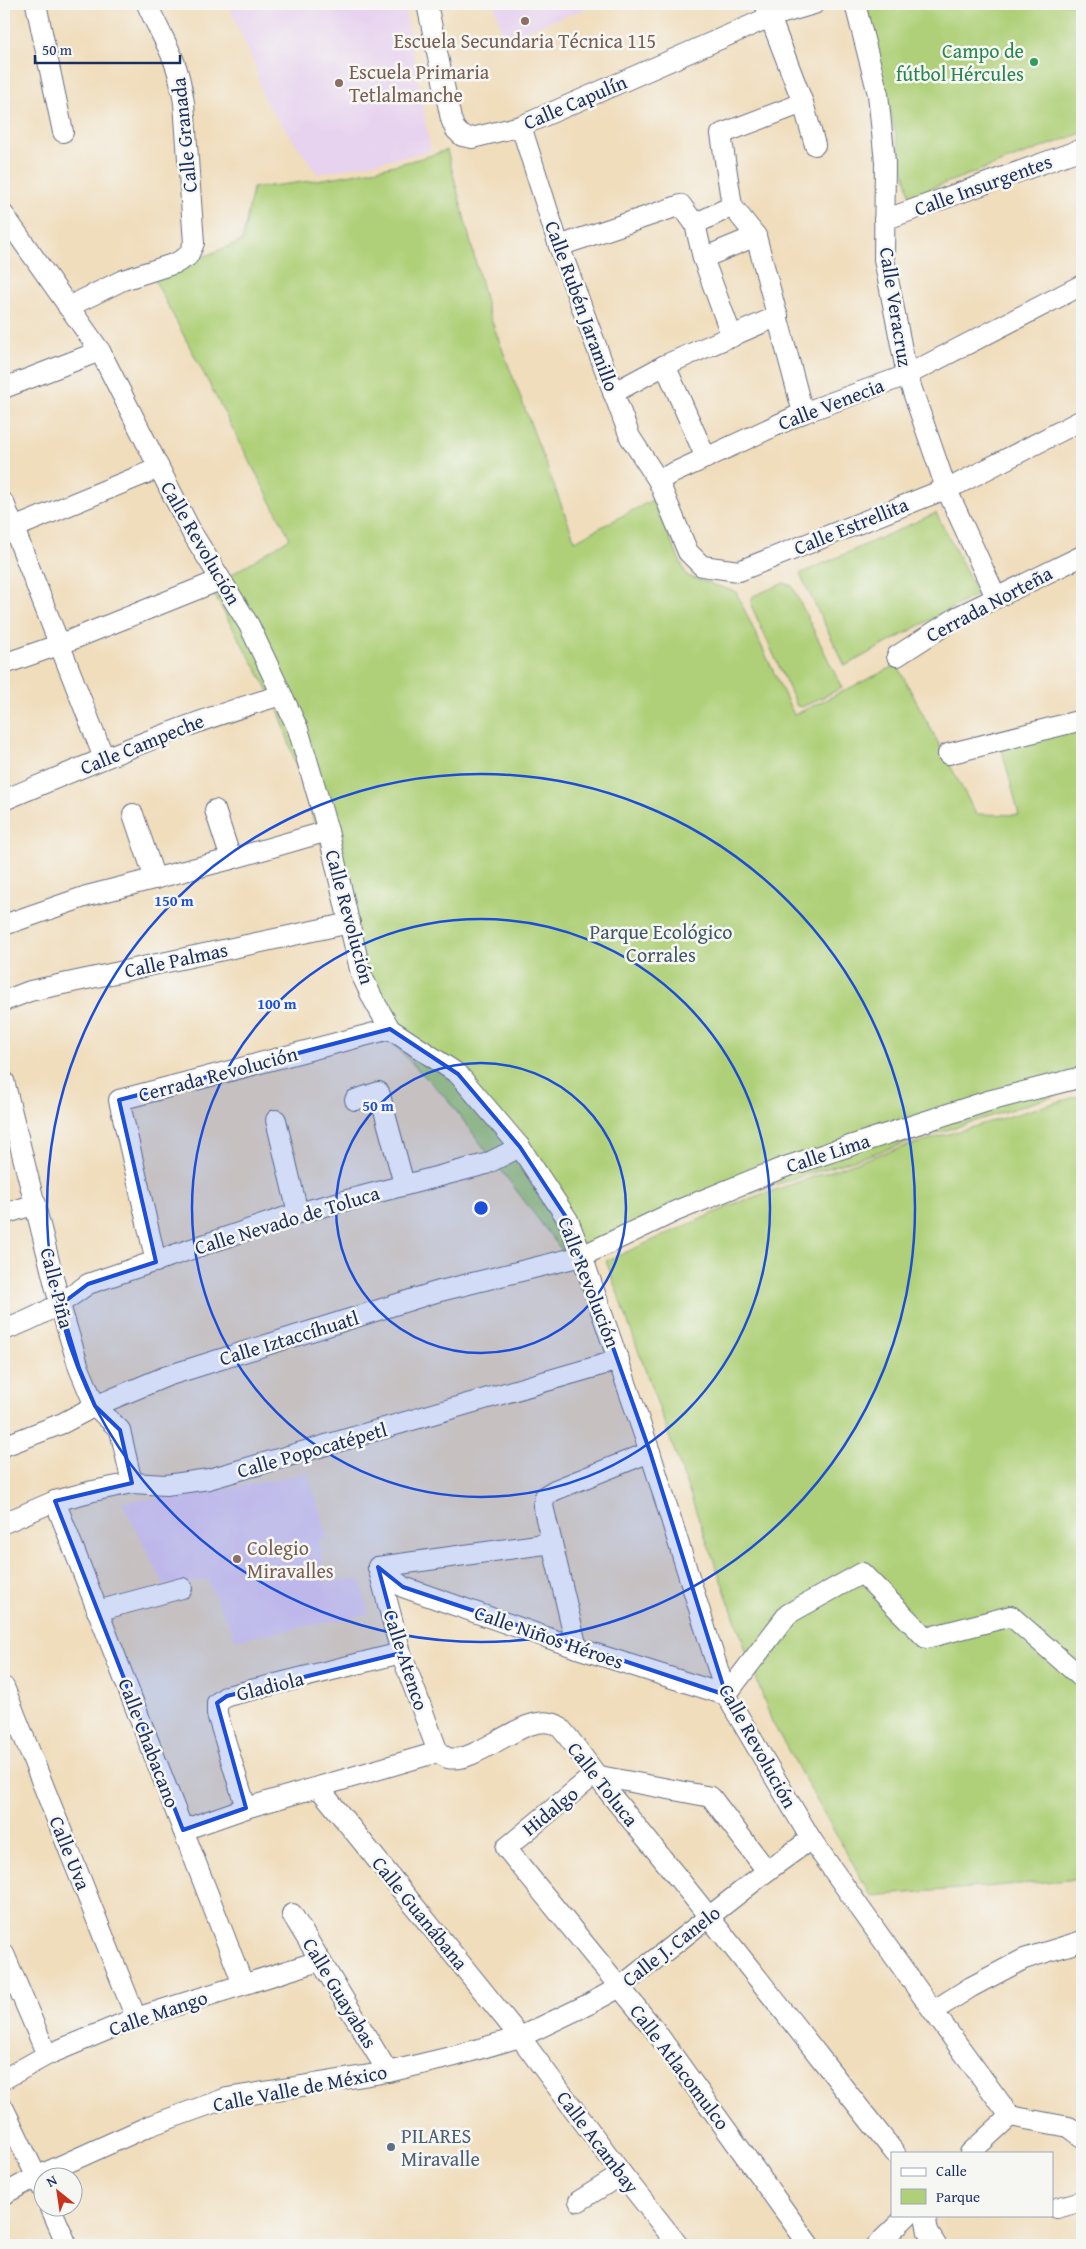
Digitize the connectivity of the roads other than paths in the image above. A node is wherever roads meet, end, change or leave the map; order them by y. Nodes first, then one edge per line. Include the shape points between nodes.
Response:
1 (36, 4) edge
2 (147, 4) edge
3 (427, 4) edge
4 (814, 4) edge
5 (855, 4) edge
6 (768, 10) edge
7 (803, 103) junction
8 (521, 126) junction
9 (63, 132) dead end
10 (815, 145) dead end
11 (1082, 149) edge
12 (732, 206) junction
13 (4, 215) edge
14 (884, 220) junction
15 (695, 224) junction
16 (756, 236) junction
17 (559, 246) junction
18 (703, 258) junction
19 (1082, 285) edge
20 (68, 307) junction
21 (778, 316) junction
22 (732, 337) junction
23 (100, 351) junction
24 (665, 365) junction
25 (907, 375) junction
26 (4, 388) edge
27 (614, 393) junction
28 (804, 412) junction
29 (1082, 420) edge
30 (706, 458) junction
31 (159, 468) junction
32 (658, 480) junction
33 (946, 488) junction
34 (4, 503) edge
35 (9, 530) edge
36 (1082, 556) edge
37 (220, 580) junction
38 (996, 597) junction
39 (61, 644) junction
40 (897, 656) dead end
41 (4, 664) edge
42 (282, 695) junction
43 (1082, 720) edge
44 (948, 754) dead end
45 (104, 758) junction
46 (4, 800) edge
47 (215, 810) dead end
48 (133, 814) dead end
49 (328, 831) junction
50 (231, 859) junction
51 (155, 879) junction
52 (350, 922) junction
53 (4, 925) edge
54 (4, 1001) edge
55 (390, 1029) junction
56 (1082, 1077) edge
57 (4, 1081) edge
58 (356, 1100) dead end
59 (276, 1120) dead end
60 (520, 1147) junction
61 (404, 1184) junction
62 (36, 1204) junction
63 (298, 1212) junction
64 (4, 1214) edge
65 (582, 1256) junction
66 (156, 1262) junction
67 (60, 1305) junction
68 (4, 1330) edge
69 (619, 1360) junction
70 (95, 1406) junction
71 (4, 1446) edge
72 (650, 1452) junction
73 (132, 1483) junction
74 (55, 1501) junction
75 (4, 1523) edge
76 (552, 1543) junction
77 (378, 1567) junction
78 (182, 1588) dead end
79 (97, 1611) junction
80 (577, 1648) junction
81 (401, 1653) junction
82 (1082, 1678) edge
83 (4, 1687) edge
84 (726, 1695) junction
85 (438, 1752) junction
86 (594, 1775) junction
87 (319, 1788) junction
88 (246, 1808) junction
89 (183, 1830) junction
90 (811, 1839) junction
91 (506, 1848) joint
92 (767, 1871) junction
93 (292, 1914) dead end
94 (710, 1916) junction
95 (1082, 1941) edge
96 (4, 1954) edge
97 (319, 1961) junction
98 (242, 1984) junction
99 (620, 1987) junction
100 (933, 2011) junction
101 (136, 2018) junction
102 (520, 2037) junction
103 (47, 2055) junction
104 (388, 2072) junction
105 (4, 2079) edge
106 (4, 2109) edge
107 (1010, 2116) junction
108 (1078, 2129) edge
109 (894, 2152) edge
110 (971, 2152) edge
111 (32, 2166) edge
112 (71, 2166) edge
113 (622, 2174) junction
114 (32, 2185) edge
115 (4, 2194) edge
116 (579, 2201) dead end
117 (1082, 2201) edge
118 (1057, 2208) dead end
119 (54, 2216) edge
120 (907, 2216) edge
121 (925, 2216) edge
122 (67, 2245) edge
123 (678, 2245) edge
124 (809, 2245) edge
125 (877, 2245) edge
126 (936, 2245) edge

1 - 9 street
2 - 20 street, Calle Granada via 174,60 180,82 194,243 188,256 176,263 123,280
3 - 8 street, Calle Capulín via 455,129 462,136 472,138
4 - 6 street, Calle Capulín
5 - 14 street, Calle Veracruz via 878,94 885,162
6 - 7 street
6 - 8 street, Calle Capulín
7 - 10 street
7 - 12 street via 721,134
8 - 17 street, Calle Rubén Jaramillo
11 - 14 street, Calle Insurgentes
12 - 15 street
12 - 16 street
13 - 20 street, Calle Revolución
14 - 25 street, Calle Veracruz via 884,260
15 - 17 street via 681,205
15 - 18 street
16 - 18 street
16 - 21 street
17 - 27 street, Calle Rubén Jaramillo
18 - 22 street
19 - 25 street, Calle Venecia
20 - 23 street, Calle Revolución
21 - 22 street
21 - 28 street
22 - 24 street
23 - 26 street
23 - 31 street, Calle Revolución
24 - 27 street
24 - 30 street
25 - 28 street, Calle Venecia
25 - 33 street, Calle Veracruz
27 - 32 street, Calle Rubén Jaramillo via 630,437
28 - 30 street, Calle Venecia
29 - 33 street, Calle Estrellita
30 - 32 street, Calle Venecia
31 - 35 street
31 - 37 street, Calle Revolución
32 - 33 street, Calle Estrellita via 688,552 702,566 739,570
33 - 38 street, Calle Veracruz
34 - 35 street
35 - 39 street
36 - 38 street, Cerrada Norteña
37 - 39 street
37 - 42 street, Calle Revolución via 249,626
38 - 40 street, Cerrada Norteña via 959,616
39 - 41 street
39 - 45 street
42 - 45 street, Calle Campeche via 228,710
42 - 49 street, Calle Revolución via 298,729
43 - 44 street
45 - 46 street, Calle Campeche
47 - 50 street
48 - 51 street
49 - 50 street
49 - 52 street, Calle Revolución
50 - 51 street
51 - 53 street via 87,896
52 - 54 street, Calle Palmas via 30,991
52 - 55 street, Calle Revolución via 361,974
55 - 60 street, Calle Revolución via 458,1074
55 - 66 street, Cerrada Revolución via 119,1100
56 - 65 street, Calle Lima via 988,1101 782,1168 676,1211
57 - 62 street, Calle Piña
58 - 61 street via 379,1092
59 - 63 street
60 - 61 street, Calle Nevado de Toluca via 486,1164
60 - 65 street, Calle Revolución via 568,1220
61 - 63 street, Calle Nevado de Toluca
62 - 64 street
62 - 67 street, Calle Piña
63 - 66 street, Calle Nevado de Toluca
65 - 69 street, Calle Revolución
65 - 70 street, Calle Iztaccíhuatl via 436,1292 167,1376
66 - 67 street, Calle Nevado de Toluca via 88,1284
67 - 68 street, Calle Nevado de Toluca
67 - 70 street, Calle Piña via 79,1368
69 - 72 street, Calle Revolución
69 - 73 street, Calle Popocatépetl via 209,1479 166,1485
70 - 71 street, Calle Iztaccíhuatl via 63,1423
70 - 73 street, Calle Piña via 120,1430
72 - 76 street via 545,1496 543,1506
72 - 84 street, Calle Revolución
73 - 74 street, Calle Popocatépetl
74 - 75 street, Calle Popocatépetl
74 - 79 street, Calle Chabacano
76 - 77 street
76 - 80 street
77 - 80 street, Calle Niños Héroes via 403,1587
77 - 81 street, Calle Atenco
78 - 79 street
79 - 89 street, Calle Chabacano
80 - 84 street, Calle Niños Héroes
81 - 85 street, Calle Atenco
81 - 88 street, Gladiola via 227,1696 217,1703 217,1714
82 - 84 street via 1011,1616 926,1638 862,1572 788,1614
83 - 101 street, Calle Uva
84 - 90 street, Calle Revolución
85 - 86 street, Calle Toluca via 448,1758 465,1756 543,1721 558,1726
85 - 87 street, Calle Toluca
86 - 91 street, Hidalgo
86 - 92 street via 711,1797
86 - 94 street, Calle Toluca
87 - 88 street, Calle Toluca
87 - 102 street, Calle Guanábana
88 - 89 street, Calle Toluca
89 - 98 street, Calle Chabacano
90 - 92 street, Calle J. Canelo
90 - 100 street, Calle Revolución
91 - 99 street, Calle Atlacomulco
92 - 94 street, Calle J. Canelo
93 - 97 street, Calle Guayabas
94 - 99 street, Calle J. Canelo
94 - 109 street, Calle Toluca
95 - 100 street via 1024,1959
96 - 103 street
97 - 98 street, Calle Mango
97 - 104 street, Calle Guayabas
98 - 101 street, Calle Mango
99 - 102 street, Calle J. Canelo
99 - 124 street, Calle Atlacomulco via 654,2029
100 - 107 street, Calle Revolución
101 - 103 street, Calle Mango
102 - 104 street, Calle Valle de México
102 - 113 street, Calle Acambay
103 - 105 street, Calle Mango
104 - 112 street, Calle Valle de México via 227,2098 150,2126
106 - 111 street
107 - 108 street
107 - 110 street
113 - 116 street
113 - 123 street, Calle Acambay
114 - 115 street, Calle Valle de México
117 - 118 street
119 - 122 street
120 - 125 street
121 - 126 street via 928,2232

